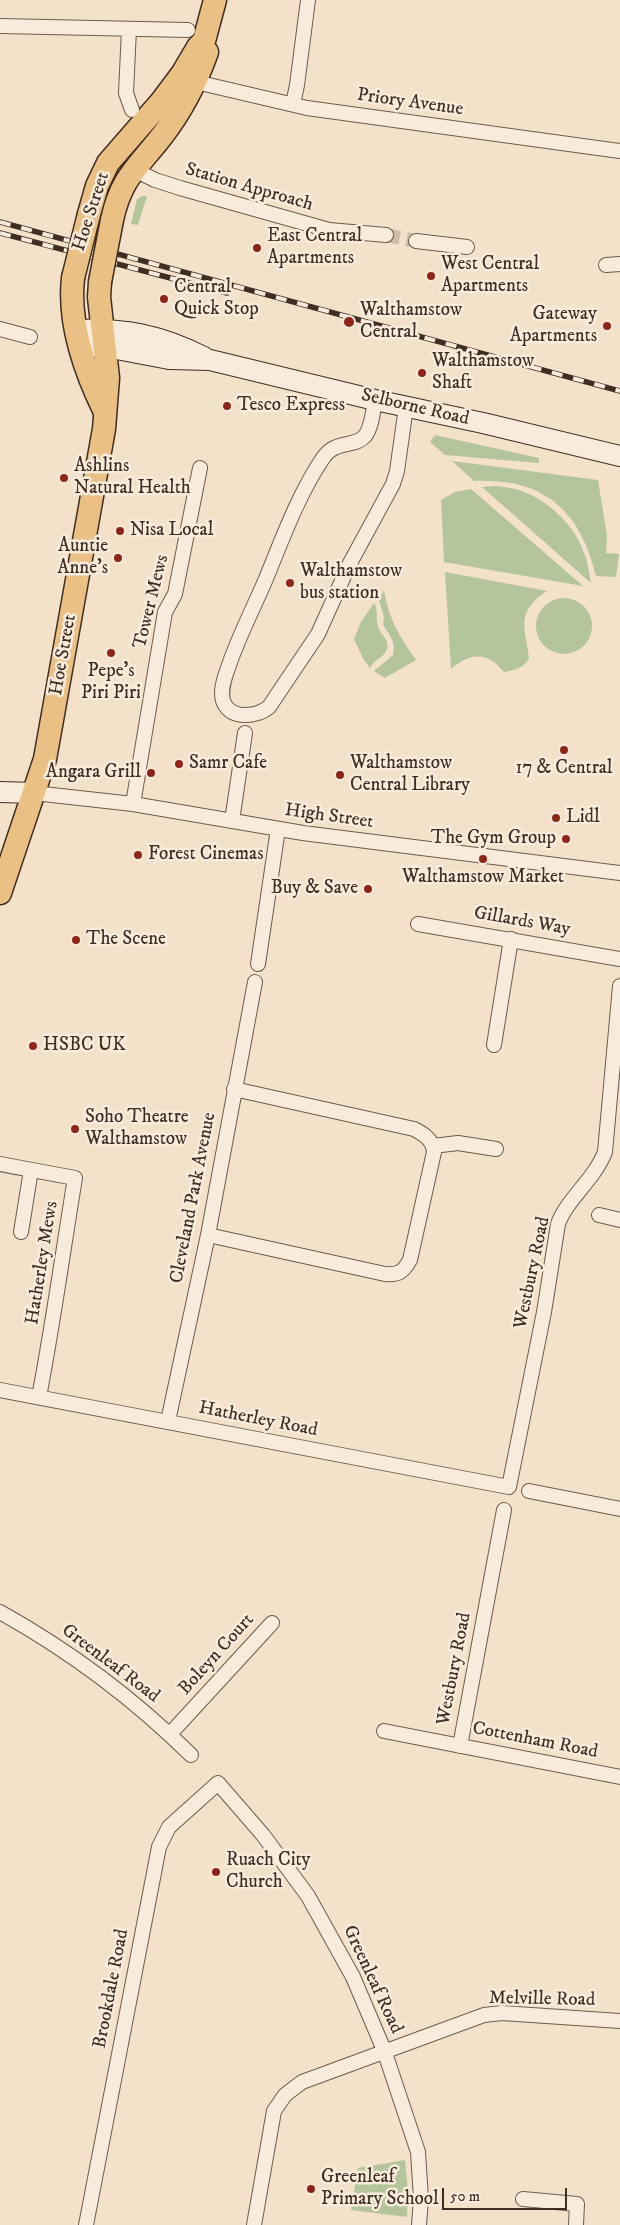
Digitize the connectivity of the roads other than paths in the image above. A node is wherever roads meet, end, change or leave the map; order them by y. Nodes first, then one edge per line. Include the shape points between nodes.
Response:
1 (215, 0) edge
2 (308, 0) edge
3 (0, 26) edge
4 (129, 29) junction
5 (196, 36) junction
6 (187, 81) junction
7 (292, 104) junction
8 (132, 110) dead end
9 (620, 152) edge
10 (115, 155) junction
11 (133, 168) junction
12 (386, 235) tunnel mouth
13 (416, 241) tunnel mouth
14 (467, 247) dead end
15 (0, 330) edge
16 (30, 337) dead end
17 (78, 338) junction
18 (104, 338) junction
19 (375, 400) junction
20 (406, 407) junction
21 (104, 411) junction
22 (620, 456) edge
23 (200, 468) dead end
24 (245, 733) dead end
25 (0, 792) edge
26 (34, 793) junction
27 (133, 804) junction
28 (232, 822) junction
29 (278, 829) junction
30 (620, 873) edge
31 (0, 893) edge
32 (418, 924) dead end
33 (511, 939) junction
34 (620, 959) edge
35 (258, 964) dead end
36 (255, 982) dead end
37 (620, 986) edge
38 (494, 1045) dead end
39 (234, 1089) junction
40 (433, 1146) junction
41 (496, 1149) dead end
42 (0, 1164) edge
43 (31, 1170) junction
44 (599, 1215) dead end
45 (620, 1220) edge
46 (21, 1232) dead end
47 (208, 1235) junction
48 (0, 1390) edge
49 (38, 1397) junction
50 (168, 1421) junction
51 (508, 1487) joint
52 (530, 1491) dead end
53 (620, 1508) edge
54 (504, 1510) dead end
55 (0, 1612) edge
56 (272, 1623) dead end
57 (384, 1731) dead end
58 (170, 1734) junction
59 (460, 1746) junction
60 (191, 1755) dead end
61 (620, 1777) edge
62 (218, 1783) joint
63 (620, 2021) edge
64 (384, 2050) junction
65 (523, 2199) dead end
66 (86, 2225) edge
67 (254, 2225) edge
68 (419, 2225) edge
69 (576, 2225) edge

1 - 5 main road, Hoe Street
2 - 7 street
3 - 4 street
4 - 5 street
4 - 8 street via 126,94
5 - 6 main road, Hoe Street via 198,47
6 - 7 street, Priory Avenue
6 - 10 main road, Hoe Street
6 - 11 main road, Hoe Street via 182,108
7 - 9 street, Priory Avenue
10 - 11 main road
10 - 17 main road, Hoe Street, bridge via 103,172 88,214 73,278 72,304
11 - 12 street, Station Approach via 180,188 329,230
11 - 18 main road, Hoe Street, bridge via 119,192 100,282
13 - 14 street
15 - 16 street
17 - 18 street, Selborne Road
17 - 21 main road, Hoe Street
18 - 19 street, Selborne Road via 170,358 210,360
18 - 21 main road, Hoe Street via 108,378
19 - 20 street, Selborne Road
19 - 20 street via 370,427 364,437 359,442 335,446 324,457 291,517 229,664 222,694 224,703 232,712 257,714 269,707 318,634 349,565 393,484
20 - 22 street, Selborne Road
21 - 26 main road, Hoe Street via 104,429 50,736
23 - 27 street, Tower Mews via 175,594 165,612
24 - 28 street
25 - 26 street
26 - 27 street, High Street
26 - 31 main road, Hoe Street
27 - 28 street, High Street
28 - 29 street, High Street
29 - 30 street, High Street
29 - 35 street
32 - 33 street, Gillards Way
33 - 34 street, Gillards Way
33 - 38 street
36 - 39 street, Cleveland Park Avenue
37 - 51 street, Westbury Road via 605,1152 558,1224 544,1312
39 - 40 street via 414,1129 425,1135
39 - 47 street, Cleveland Park Avenue
40 - 41 street via 458,1143
40 - 47 street via 410,1260 404,1270 396,1274
42 - 43 street, Hatherley Mews
43 - 46 street, Hatherley Mews
43 - 49 street, Hatherley Mews via 75,1178 54,1319
44 - 45 street
47 - 50 street, Cleveland Park Avenue
48 - 49 street, Hatherley Road
49 - 50 street, Hatherley Road
50 - 51 street, Hatherley Road
52 - 53 street
54 - 59 street, Westbury Road
55 - 58 street, Greenleaf Road via 118,1688
56 - 58 street, Boleyn Court
57 - 59 street, Cottenham Road
58 - 60 street, Greenleaf Road
59 - 61 street, Cottenham Road
62 - 64 street, Greenleaf Road via 263,1835 308,1896 354,1977
62 - 66 street, Brookdale Road via 169,1827 159,1847
63 - 64 street, Melville Road via 502,2013 484,2015
64 - 67 street, Melville Road via 302,2082 285,2095 274,2111
64 - 68 street, Greenleaf Road via 418,2152
65 - 69 street via 577,2204

